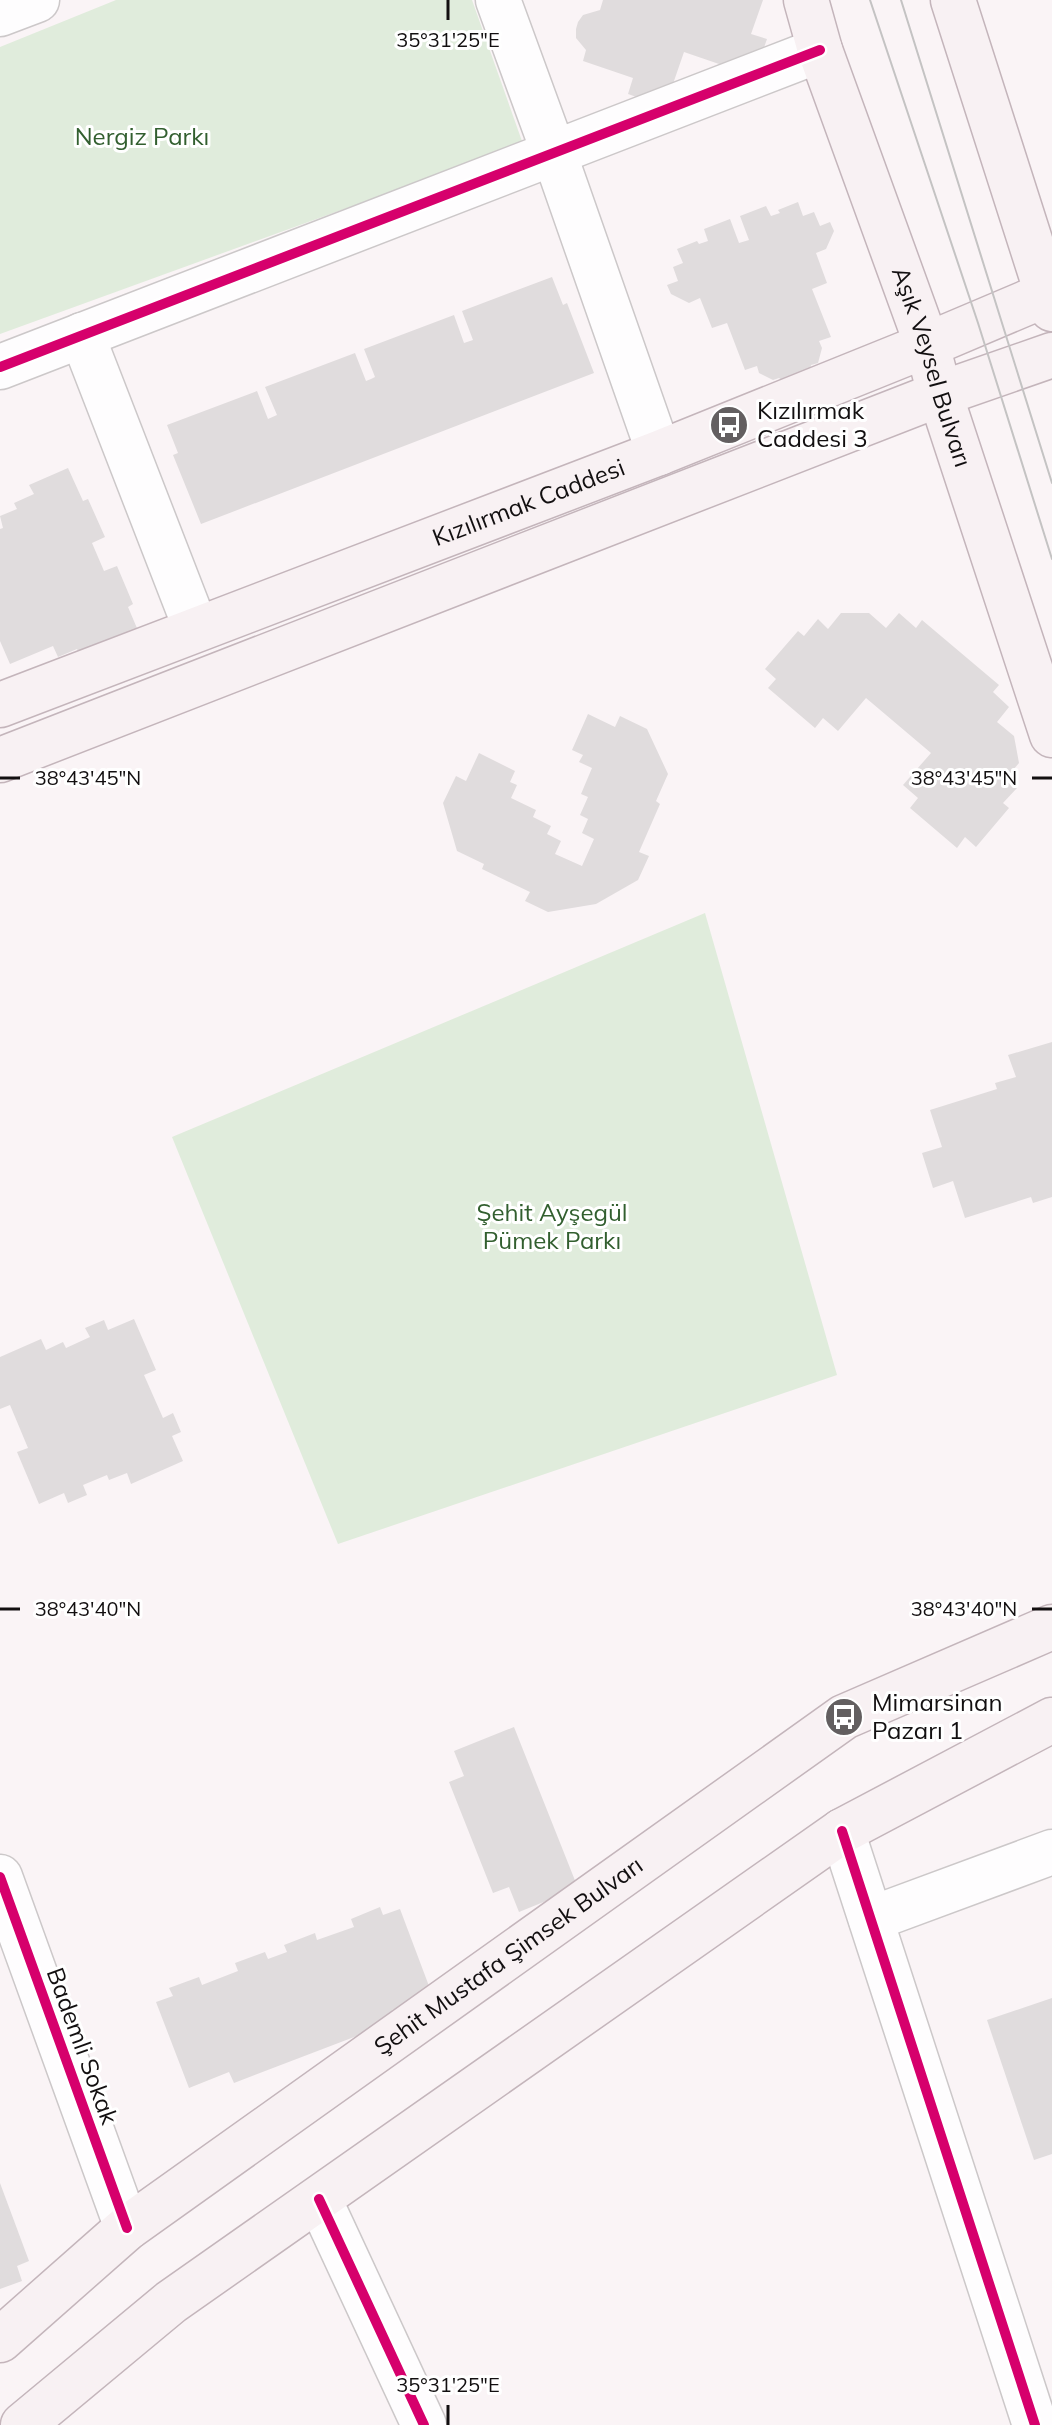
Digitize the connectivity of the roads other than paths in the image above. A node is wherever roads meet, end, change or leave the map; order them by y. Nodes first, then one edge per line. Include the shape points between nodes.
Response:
1 (37, 0) edge
2 (498, 0) edge
3 (806, 0) edge
4 (953, 0) edge
5 (0, 14) edge
6 (820, 50) junction
7 (554, 153) junction
8 (1050, 298) edge
9 (82, 335) junction
10 (927, 345) junction
11 (1052, 355) edge
12 (0, 367) edge
13 (940, 394) junction
14 (659, 453) junction
15 (196, 629) junction
16 (0, 705) edge
17 (1052, 735) edge
18 (0, 760) edge
19 (1052, 1627) edge
20 (1052, 1720) edge
21 (842, 1831) junction
22 (1052, 1852) edge
23 (0, 1877) edge
24 (871, 1919) junction
25 (319, 2199) junction
26 (127, 2228) junction
27 (0, 2340) edge
28 (23, 2425) edge
29 (424, 2425) edge
30 (1035, 2425) edge

1 - 5 street
2 - 7 street
3 - 6 main road, Aşık Veysel Bulvarı
4 - 8 main road
6 - 7 street
6 - 10 main road, Aşık Veysel Bulvarı
7 - 9 street
7 - 14 street
8 - 10 main road, Kızılırmak Caddesi
9 - 12 street
9 - 15 street
10 - 13 main road, Aşık Veysel Bulvarı
10 - 14 main road, Kızılırmak Caddesi
11 - 13 main road, Kızılırmak Caddesi
13 - 17 main road, Aşık Veysel Bulvarı
13 - 18 main road, Kızılırmak Caddesi
14 - 15 main road, Kızılırmak Caddesi
15 - 16 main road, Kızılırmak Caddesi
19 - 26 main road, Şehit Mustafa Şimsek Bulvarı via 844,1717
20 - 21 main road
21 - 24 street
21 - 25 main road
22 - 24 street
23 - 26 street, Bademli Sokak
24 - 30 street
25 - 28 main road via 171,2302
25 - 29 street
26 - 27 main road, Şehit Mustafa Şimsek Bulvarı

